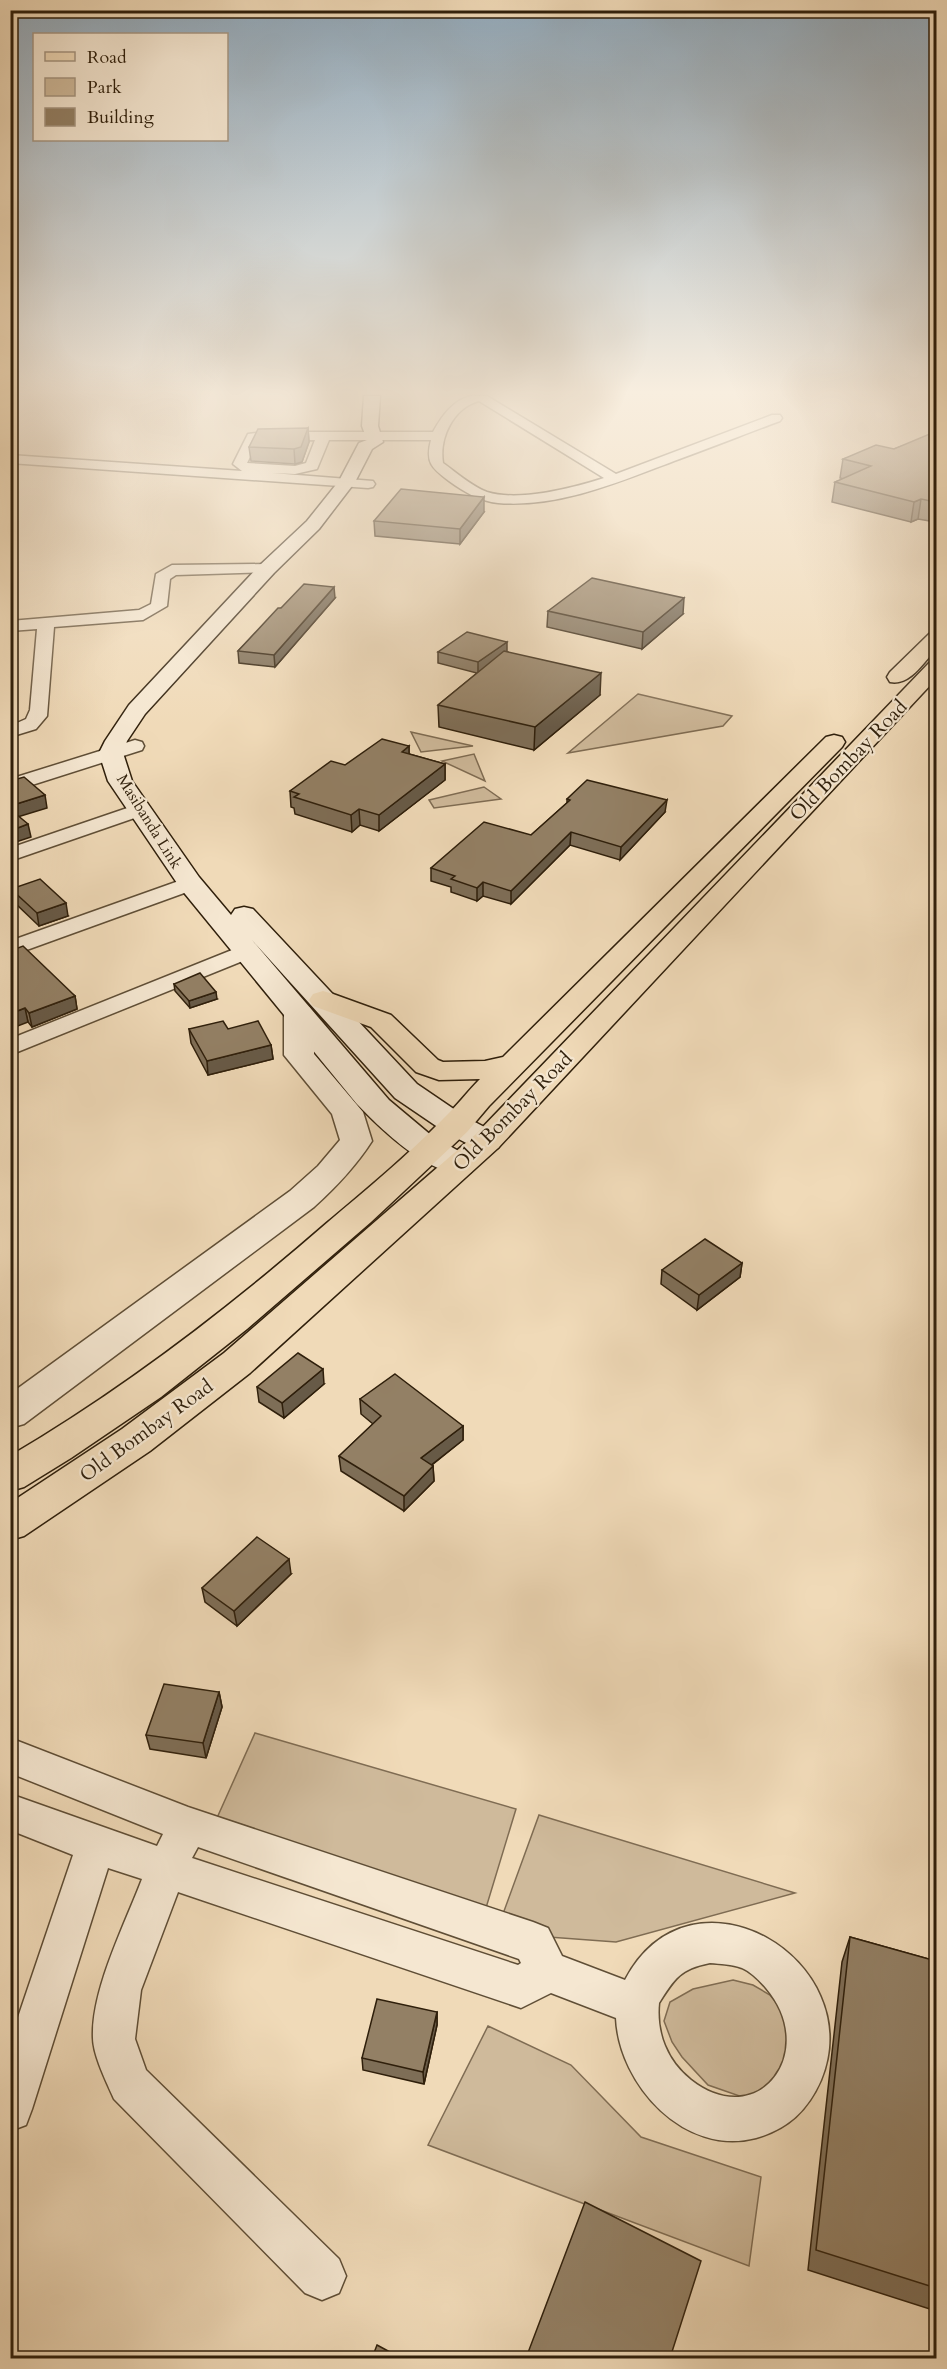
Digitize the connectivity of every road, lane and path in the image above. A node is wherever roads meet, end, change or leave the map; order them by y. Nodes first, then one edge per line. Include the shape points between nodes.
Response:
1 (331, 507) edge
2 (343, 507) edge
3 (267, 568) junction
4 (228, 587) dead end
5 (249, 588) junction
6 (46, 623) junction
7 (10, 626) edge
8 (936, 638) edge
9 (936, 667) edge
10 (160, 699) junction
11 (10, 732) edge
12 (123, 750) junction
13 (10, 786) edge
14 (139, 810) junction
15 (10, 855) edge
16 (189, 883) junction
17 (10, 949) edge
18 (247, 951) junction
19 (311, 1007) junction
20 (10, 1048) edge
21 (514, 1063) junction
22 (472, 1133) junction
23 (444, 1158) junction
24 (10, 1414) edge
25 (12, 1472) edge
26 (10, 1524) edge
27 (10, 1755) edge
28 (10, 1812) edge
29 (188, 1825) junction
30 (96, 1845) junction
31 (167, 1867) junction
32 (548, 1971) junction
33 (636, 2005) junction
34 (10, 2109) edge
35 (322, 2276) dead end

1 - 3 main road
2 - 10 main road via 334,528
3 - 5 main road
3 - 6 street via 169,582 159,606 143,615
4 - 5 street
5 - 10 main road
6 - 7 street
6 - 11 street via 39,714 29,726
8 - 21 main road, Old Bombay Road
9 - 22 main road, Old Bombay Road
10 - 12 main road via 140,736
12 - 13 street
12 - 14 main road, Masibanda Link via 120,781
12 - 19 main road via 136,764 142,782 155,800
14 - 15 street
14 - 16 main road, Masibanda Link
16 - 17 street
16 - 18 main road, Masibanda Link
18 - 19 main road, Masibanda Link
18 - 20 street
19 - 21 main road via 381,1021 427,1066 439,1071 485,1070
19 - 22 main road via 406,1090
19 - 23 main road, Masibanda Link via 391,1121
19 - 24 main road via 299,1055 347,1112 356,1141 330,1174 302,1199
21 - 22 main road, Old Bombay Road via 478,1098
22 - 23 main road, Old Bombay Road
23 - 25 main road, Old Bombay Road via 114,1412
23 - 26 main road, Old Bombay Road via 302,1307 237,1363 136,1440
27 - 29 street
28 - 30 street
29 - 31 street
29 - 32 street via 533,1943
30 - 31 street
30 - 34 street
31 - 32 street via 521,1987
31 - 35 street via 120,1990 114,2039 129,2084
32 - 33 street
33 - 33 street via 644,2054 659,2082 683,2103 712,2116 743,2119 771,2110 793,2092 806,2065 809,2035 802,2005 787,1979 765,1958 737,1945 710,1942 682,1948 661,1963

